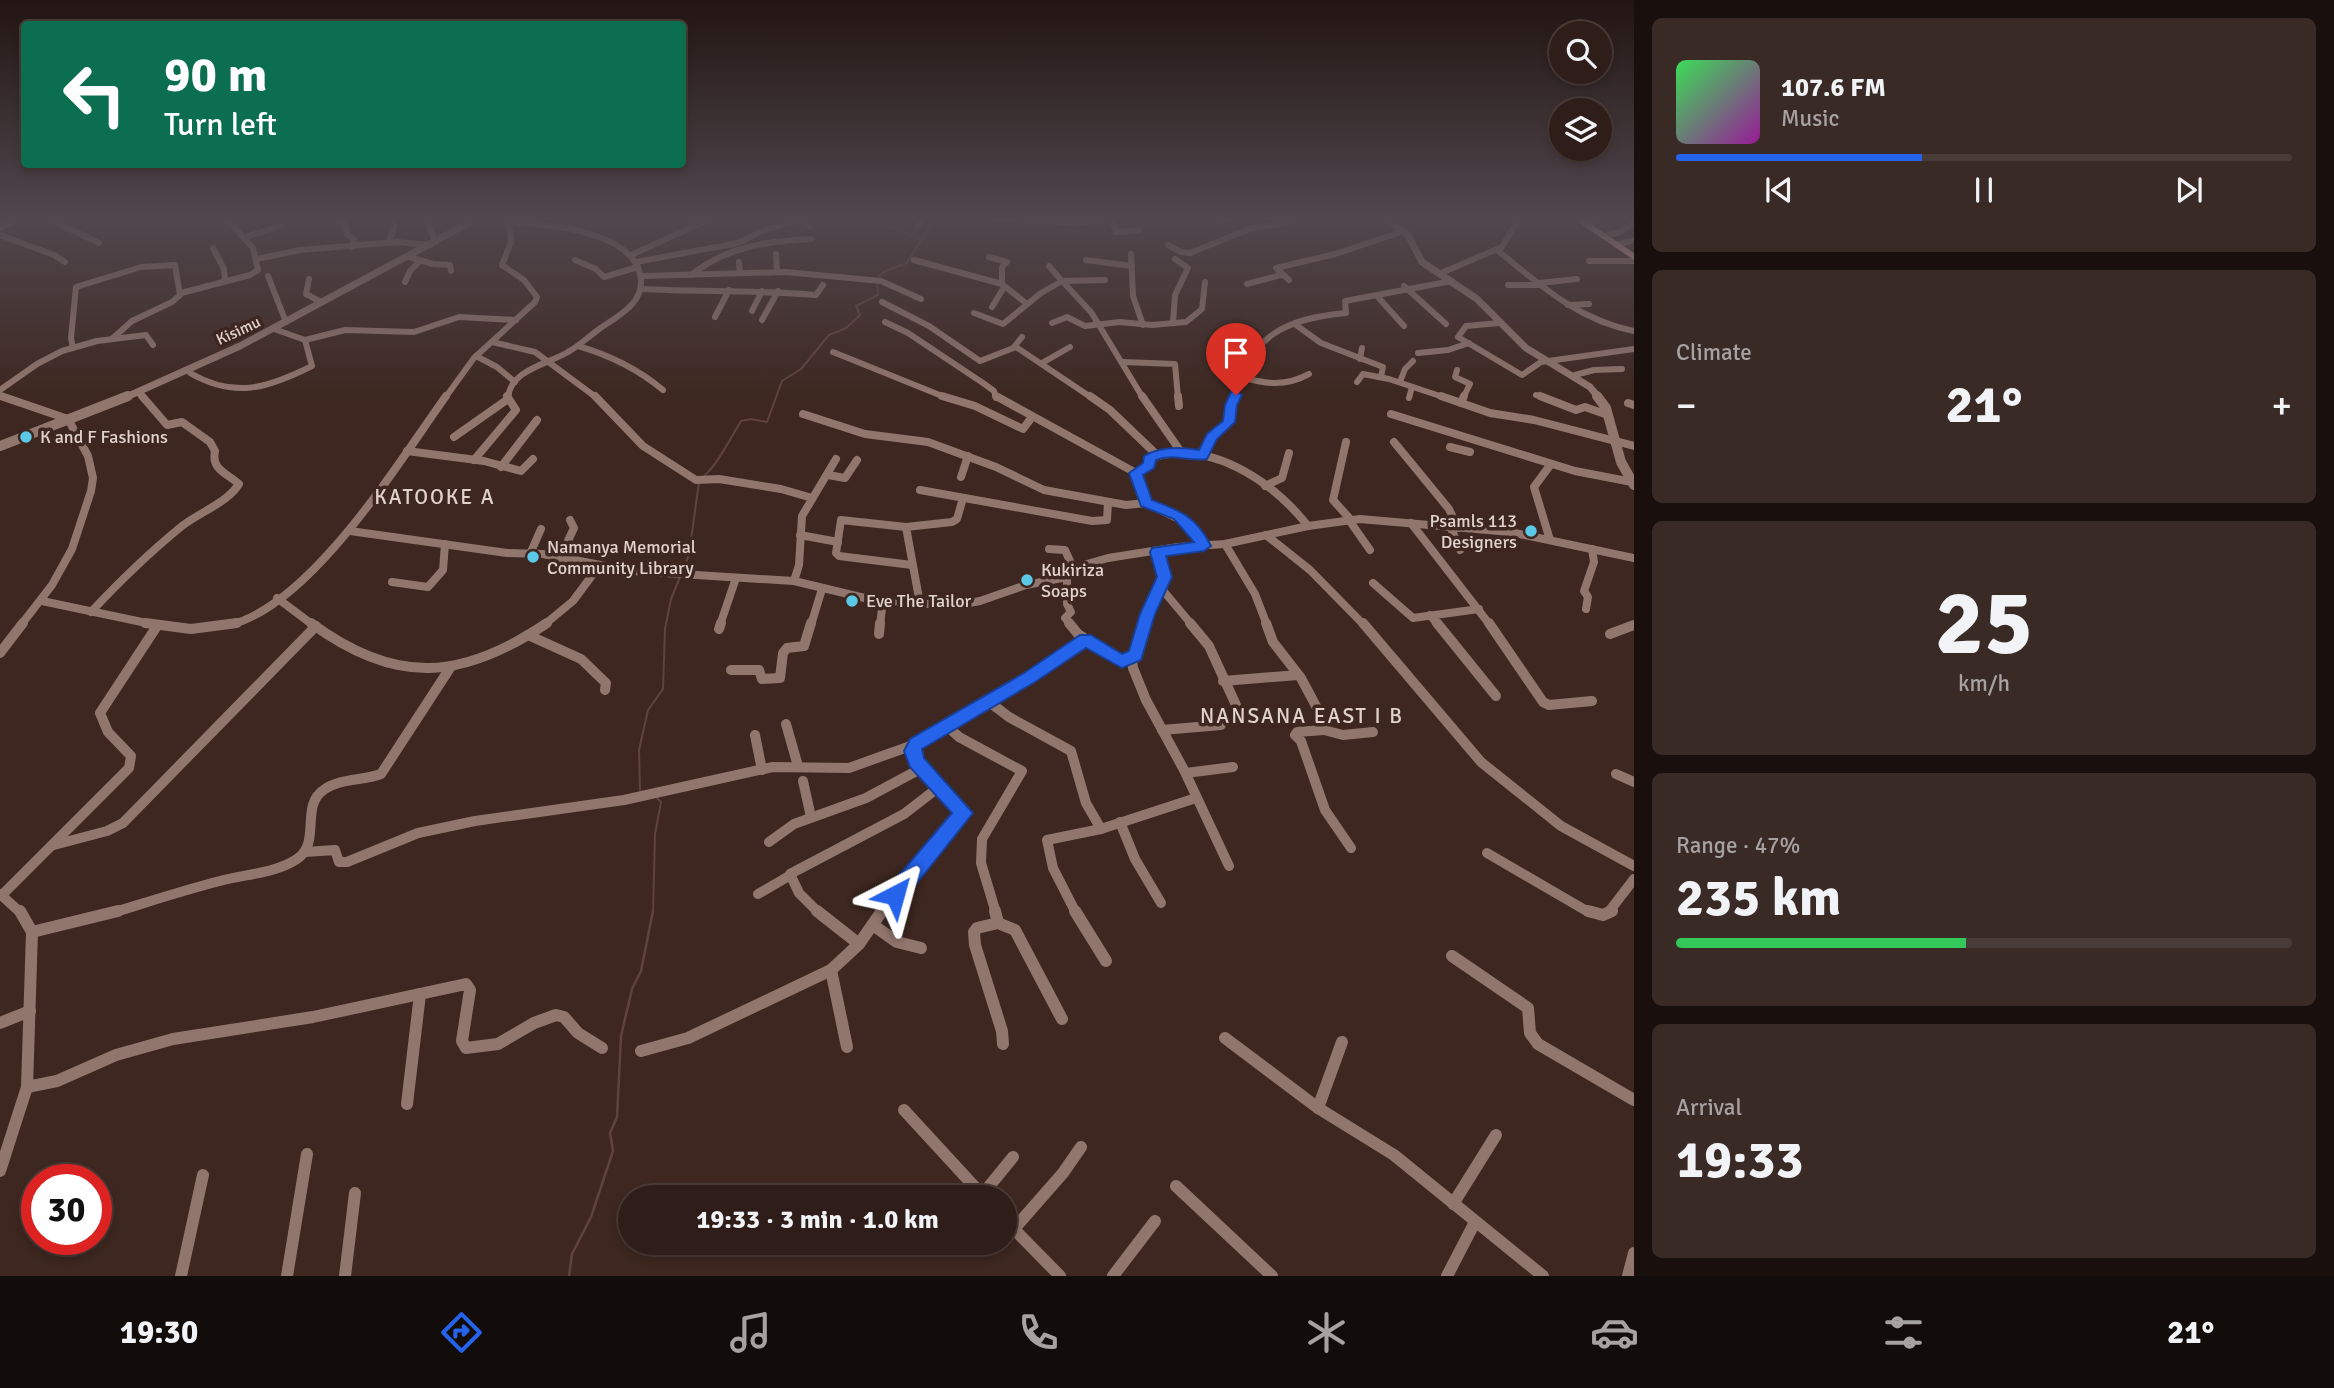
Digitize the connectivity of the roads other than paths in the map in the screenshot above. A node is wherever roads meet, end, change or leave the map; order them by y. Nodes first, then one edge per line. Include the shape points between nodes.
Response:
1 (107, 278) edge
2 (178, 278) edge
3 (225, 278) edge
4 (237, 278) edge
5 (269, 278) edge
6 (369, 278) edge
7 (407, 278) edge
8 (519, 278) edge
9 (642, 278) edge
10 (847, 278) edge
11 (978, 278) edge
12 (1003, 278) edge
13 (1059, 278) edge
14 (1132, 278) edge
15 (1183, 278) edge
16 (1271, 278) edge
17 (1286, 278) edge
18 (1447, 278) edge
19 (1532, 278) edge
20 (309, 279) dead end
21 (1289, 279) dead end
22 (1577, 279) dead end
23 (1105, 280) dead end
24 (225, 281) junction
25 (1062, 281) junction
26 (1452, 281) junction
27 (405, 282) dead end
28 (1205, 282) dead end
29 (1247, 284) dead end
30 (1540, 284) junction
31 (823, 285) dead end
32 (1508, 285) dead end
33 (1003, 286) junction
34 (1404, 286) junction
35 (642, 289) junction
36 (729, 290) junction
37 (762, 291) junction
38 (778, 291) junction
39 (181, 293) junction
40 (1377, 296) junction
41 (921, 299) dead end
42 (321, 302) junction
43 (882, 302) dead end
44 (1027, 304) junction
45 (1589, 304) dead end
46 (1567, 305) junction
47 (992, 307) dead end
48 (752, 311) dead end
49 (974, 313) dead end
50 (715, 317) dead end
51 (516, 320) junction
52 (762, 320) dead end
53 (286, 322) junction
54 (885, 322) dead end
55 (1052, 323) dead end
56 (1173, 323) junction
57 (1499, 323) junction
58 (1446, 324) dead end
59 (1099, 325) junction
60 (1143, 325) junction
61 (1296, 325) junction
62 (1404, 326) dead end
63 (274, 329) junction
64 (1632, 331) edge
65 (1022, 337) dead end
66 (113, 338) junction
67 (1634, 338) edge
68 (305, 340) junction
69 (492, 342) junction
70 (1469, 343) junction
71 (153, 345) dead end
72 (578, 346) junction
73 (1014, 347) junction
74 (1070, 347) dead end
75 (73, 348) junction
76 (1362, 348) dead end
77 (1634, 349) edge
78 (833, 352) dead end
79 (1418, 353) dead end
80 (476, 356) junction
81 (1360, 359) junction
82 (546, 360) junction
83 (1413, 361) dead end
84 (1548, 361) junction
85 (1123, 362) junction
86 (1042, 363) junction
87 (189, 369) junction
88 (1622, 369) dead end
89 (1457, 370) dead end
90 (1308, 374) dead end
91 (1575, 375) junction
92 (1241, 377) junction
93 (1381, 377) junction
94 (515, 382) junction
95 (1357, 382) dead end
96 (1400, 382) junction
97 (1412, 387) junction
98 (663, 390) dead end
99 (138, 392) junction
100 (1536, 395) dead end
101 (1, 396) edge
102 (1409, 398) dead end
103 (508, 399) junction
104 (1461, 403) junction
105 (1179, 406) dead end
106 (803, 414) dead end
107 (1391, 415) dead end
108 (1608, 415) junction
109 (1032, 417) junction
110 (68, 419) junction
111 (537, 420) dead end
112 (454, 437) dead end
113 (1471, 440) junction
114 (1346, 442) dead end
115 (1394, 442) dead end
116 (1615, 442) junction
117 (0, 446) edge
118 (1634, 446) edge
119 (1450, 447) dead end
120 (407, 451) junction
121 (1181, 452) junction
122 (1289, 453) dead end
123 (1156, 454) junction
124 (968, 456) junction
125 (1203, 456) junction
126 (533, 459) dead end
127 (836, 459) dead end
128 (474, 460) junction
129 (857, 460) dead end
130 (1551, 464) junction
131 (502, 467) junction
132 (1136, 473) junction
133 (828, 475) junction
134 (961, 477) dead end
135 (1633, 484) edge
136 (1265, 486) junction
137 (920, 490) dead end
138 (811, 498) junction
139 (963, 498) junction
140 (1108, 502) junction
141 (1146, 503) junction
142 (570, 520) dead end
143 (1350, 520) junction
144 (1411, 523) junction
145 (1308, 526) junction
146 (906, 527) junction
147 (1454, 528) junction
148 (541, 529) dead end
149 (350, 531) junction
150 (800, 535) junction
151 (1266, 535) junction
152 (1550, 540) junction
153 (838, 542) junction
154 (445, 544) junction
155 (1225, 544) junction
156 (1204, 546) junction
157 (1049, 549) dead end
158 (1592, 549) junction
159 (1370, 550) dead end
160 (1460, 550) dead end
161 (1158, 552) junction
162 (530, 554) junction
163 (560, 558) junction
164 (1634, 558) edge
165 (912, 565) junction
166 (599, 566) junction
167 (1071, 574) junction
168 (736, 578) junction
169 (794, 581) junction
170 (393, 582) dead end
171 (1373, 583) dead end
172 (1161, 588) junction
173 (822, 589) junction
174 (277, 598) junction
175 (42, 601) junction
176 (883, 601) junction
177 (920, 604) junction
178 (1479, 609) junction
179 (1586, 609) dead end
180 (91, 612) junction
181 (1430, 615) junction
182 (1634, 625) edge
183 (157, 626) junction
184 (316, 626) junction
185 (719, 629) dead end
186 (879, 634) dead end
187 (1610, 634) dead end
188 (528, 635) junction
189 (1085, 640) junction
190 (2, 649) edge
191 (1132, 659) junction
192 (450, 668) junction
193 (731, 670) dead end
194 (1298, 675) junction
195 (1223, 681) junction
196 (605, 690) dead end
197 (1496, 696) dead end
198 (988, 701) junction
199 (1592, 701) dead end
200 (1236, 705) dead end
201 (786, 724) dead end
202 (946, 725) junction
203 (1221, 725) dead end
204 (1162, 730) junction
205 (1324, 730) junction
206 (1373, 732) dead end
207 (755, 735) dead end
208 (916, 744) junction
209 (798, 766) junction
210 (1233, 767) dead end
211 (922, 768) junction
212 (762, 770) junction
213 (1186, 773) junction
214 (1616, 774) dead end
215 (803, 781) dead end
216 (1634, 782) edge
217 (939, 787) junction
218 (1196, 798) junction
219 (811, 817) junction
220 (1120, 822) junction
221 (1101, 829) junction
222 (769, 842) dead end
223 (52, 846) junction
224 (1351, 848) dead end
225 (305, 852) junction
226 (1487, 853) dead end
227 (1229, 866) dead end
228 (1634, 866) edge
229 (789, 876) junction
230 (1634, 879) edge
231 (758, 894) dead end
232 (3, 899) edge
233 (1161, 903) dead end
234 (998, 923) junction
235 (873, 925) junction
236 (32, 932) junction
237 (859, 944) junction
238 (921, 948) dead end
239 (1451, 956) dead end
240 (1106, 961) dead end
241 (831, 970) junction
242 (420, 993) junction
243 (30, 1011) junction
244 (1062, 1019) dead end
245 (0, 1023) edge
246 (1225, 1038) dead end
247 (1342, 1042) dead end
248 (1003, 1044) dead end
249 (847, 1047) dead end
250 (602, 1048) dead end
251 (640, 1051) dead end
252 (27, 1087) junction
253 (1634, 1100) edge
254 (407, 1104) dead end
255 (1318, 1108) junction
256 (904, 1110) dead end
257 (1496, 1135) dead end
258 (1081, 1147) dead end
259 (307, 1154) dead end
260 (1013, 1157) dead end
261 (0, 1171) edge
262 (203, 1175) dead end
263 (973, 1185) edge
264 (991, 1185) edge
265 (1176, 1186) dead end
266 (355, 1193) dead end
267 (1453, 1204) junction
268 (1017, 1216) edge
269 (1155, 1221) dead end
270 (1475, 1222) junction
271 (1017, 1232) edge
272 (1634, 1253) edge
273 (181, 1276) edge
274 (287, 1276) edge
275 (345, 1276) edge
276 (1060, 1276) edge
277 (1113, 1276) edge
278 (1272, 1276) edge
279 (1447, 1276) edge
280 (1543, 1276) edge
281 (1628, 1276) edge

1 - 75 street via 75,288
2 - 39 street
3 - 24 street
4 - 24 street
5 - 53 street
6 - 42 street, Kisimu
7 - 27 street
8 - 51 street via 537,297
9 - 35 street
10 - 41 street via 878,280
11 - 33 street
12 - 33 street
13 - 25 street
14 - 60 street
15 - 56 street via 1175,295
16 - 29 street
17 - 21 street
18 - 26 street
19 - 30 street
20 - 42 street via 306,294
22 - 30 street
23 - 25 street
24 - 39 street
25 - 44 street via 1054,282
25 - 59 street
26 - 34 street
26 - 57 street via 1471,292
28 - 56 street via 1202,309 1191,320
30 - 32 street
30 - 46 street
31 - 38 street via 818,295
33 - 44 street
33 - 47 street
34 - 40 street
34 - 58 street
35 - 36 street
35 - 72 street via 629,310
36 - 37 street
36 - 50 street
37 - 38 street
37 - 48 street
38 - 52 street
39 - 66 street via 132,321
40 - 61 street via 1345,301 1344,313 1328,313
40 - 62 street
42 - 53 street, Kisimu
43 - 73 street via 929,326 980,361
44 - 49 street via 1002,325
45 - 46 street
46 - 64 street via 1609,327
51 - 68 street via 459,317 414,332 345,330
51 - 69 street
53 - 63 street, Kisimu
54 - 109 street via 983,383 997,399
55 - 59 street via 1067,317 1085,326
56 - 60 street
57 - 70 street via 1463,328 1458,337
57 - 84 street
59 - 60 street
59 - 85 street
61 - 81 street via 1321,343
61 - 92 street via 1257,345
63 - 68 street
63 - 87 street, Kisimu
64 - 67 street
65 - 73 street
66 - 71 street via 146,335
66 - 75 street
68 - 87 street via 312,366 261,389 211,385
69 - 80 street
69 - 82 street via 528,349
70 - 79 street
70 - 84 street via 1522,375
72 - 82 street
72 - 98 street via 645,374
73 - 86 street
74 - 86 street
75 - 101 street via 49,357
76 - 81 street
77 - 84 street
78 - 109 street via 975,406 1021,429
80 - 94 street via 495,364
80 - 120 street
81 - 93 street via 1383,367
82 - 94 street
82 - 138 street via 592,393 643,446 700,481 719,479
83 - 96 street
84 - 91 street
85 - 105 street via 1175,364
85 - 121 street
86 - 123 street via 1110,410
87 - 99 street, Kisimu
88 - 91 street
89 - 104 street via 1455,377 1470,384
90 - 92 street via 1286,386
91 - 108 street via 1591,387
92 - 125 street via 1229,422 1212,437
93 - 95 street via 1363,374
93 - 96 street
94 - 103 street via 507,392
96 - 97 street
97 - 102 street
97 - 104 street
99 - 110 street, Kisimu
99 - 180 street via 166,425 182,422 210,442 216,469 239,484 230,496 207,506 147,554
100 - 108 street via 1576,410 1585,407
101 - 110 street
103 - 112 street
103 - 128 street via 516,410
104 - 116 street
106 - 124 street via 865,435 915,439
107 - 113 street
108 - 116 street
109 - 132 street
110 - 117 street, Kisimu
110 - 175 street via 88,456 93,478 72,550
111 - 131 street
113 - 119 street via 1470,457
113 - 130 street
114 - 143 street via 1333,500
115 - 147 street via 1449,509
116 - 118 street
116 - 135 street
120 - 128 street
120 - 149 street
121 - 123 street
121 - 125 street
122 - 136 street via 1282,478
123 - 132 street via 1149,459 1150,465
124 - 134 street
124 - 140 street via 1035,488
125 - 136 street via 1232,465
126 - 131 street via 523,471
127 - 133 street
128 - 131 street
129 - 133 street via 845,478
130 - 135 street
130 - 152 street via 1534,487
132 - 141 street
133 - 138 street
136 - 145 street
137 - 139 street
138 - 150 street via 801,517
139 - 140 street via 1103,521 1108,518
139 - 146 street via 955,521
140 - 141 street
141 - 156 street via 1179,516
142 - 163 street via 574,528
143 - 144 street
143 - 145 street
143 - 159 street
144 - 147 street
144 - 178 street
145 - 151 street
146 - 153 street via 841,520
146 - 165 street
147 - 152 street
147 - 160 street
148 - 162 street
149 - 154 street
149 - 174 street
150 - 153 street
150 - 169 street
151 - 155 street
151 - 228 street via 1354,613 1481,762 1561,826
152 - 158 street
153 - 165 street via 836,553 842,557
154 - 162 street
154 - 170 street via 443,570 428,587
155 - 156 street
155 - 194 street via 1255,594 1273,642
156 - 161 street
157 - 167 street via 1065,550
158 - 164 street
158 - 179 street via 1594,562 1584,591
161 - 167 street via 1100,560
161 - 172 street via 1165,577
162 - 163 street
163 - 166 street
165 - 177 street
166 - 168 street
166 - 188 street via 563,612
167 - 177 street via 980,601 953,606
167 - 189 street via 1067,604 1071,612 1065,618
168 - 169 street
168 - 185 street
169 - 173 street
171 - 181 street via 1411,618
172 - 191 street
172 - 195 street via 1209,646
173 - 176 street
173 - 193 street via 804,646 785,650 780,678 762,679 755,668
174 - 183 street via 260,612 218,628
174 - 184 street
175 - 180 street
175 - 190 street
176 - 177 street
176 - 186 street
178 - 181 street
178 - 199 street via 1544,704
180 - 183 street
181 - 197 street
182 - 187 street
183 - 223 street via 100,713 108,732 131,756 129,768
184 - 192 street via 379,661 421,669
184 - 223 street via 122,823
188 - 192 street
188 - 196 street via 579,656 601,675
189 - 191 street via 1122,662
189 - 198 street
191 - 204 street
192 - 225 street via 381,774 325,788 316,796
194 - 195 street
194 - 205 street via 1325,723
195 - 200 street
198 - 202 street
198 - 221 street via 1071,751 1086,803
201 - 209 street
202 - 208 street
202 - 234 street via 958,737 1022,771 982,841 984,879
203 - 204 street
204 - 213 street
205 - 206 street via 1343,736
205 - 224 street via 1295,735 1301,741 1318,802
207 - 212 street
208 - 209 street via 849,768
208 - 211 street via 913,757
209 - 212 street
210 - 213 street
211 - 217 street
211 - 219 street via 866,798
212 - 225 street via 607,803 418,833 347,862 339,862 332,850
213 - 218 street
214 - 216 street
215 - 219 street
217 - 229 street via 904,814
217 - 235 street via 963,813
218 - 220 street
218 - 227 street
219 - 222 street
220 - 221 street
220 - 233 street
221 - 240 street via 1046,841 1077,915
223 - 232 street
225 - 236 street via 287,864 96,919
226 - 230 street via 1597,914 1612,911
229 - 231 street
229 - 237 street via 825,920
232 - 236 street via 27,919
234 - 244 street via 1016,930
234 - 248 street via 977,928 974,937
235 - 237 street
235 - 238 street via 904,945
236 - 243 street
237 - 241 street
239 - 253 street via 1528,1008 1530,1033 1538,1044
241 - 249 street
241 - 251 street via 694,1037
242 - 250 street via 469,985 462,1041 466,1048 498,1044 556,1015
242 - 252 street via 139,1047 68,1077
242 - 254 street
243 - 245 street
243 - 252 street
246 - 255 street
247 - 255 street
252 - 261 street
255 - 267 street via 1394,1155
256 - 263 street
257 - 267 street
258 - 268 street via 1063,1173
259 - 274 street
260 - 264 street
262 - 273 street
265 - 278 street
266 - 275 street
267 - 270 street
269 - 277 street
270 - 279 street
270 - 280 street
271 - 276 street
272 - 281 street

